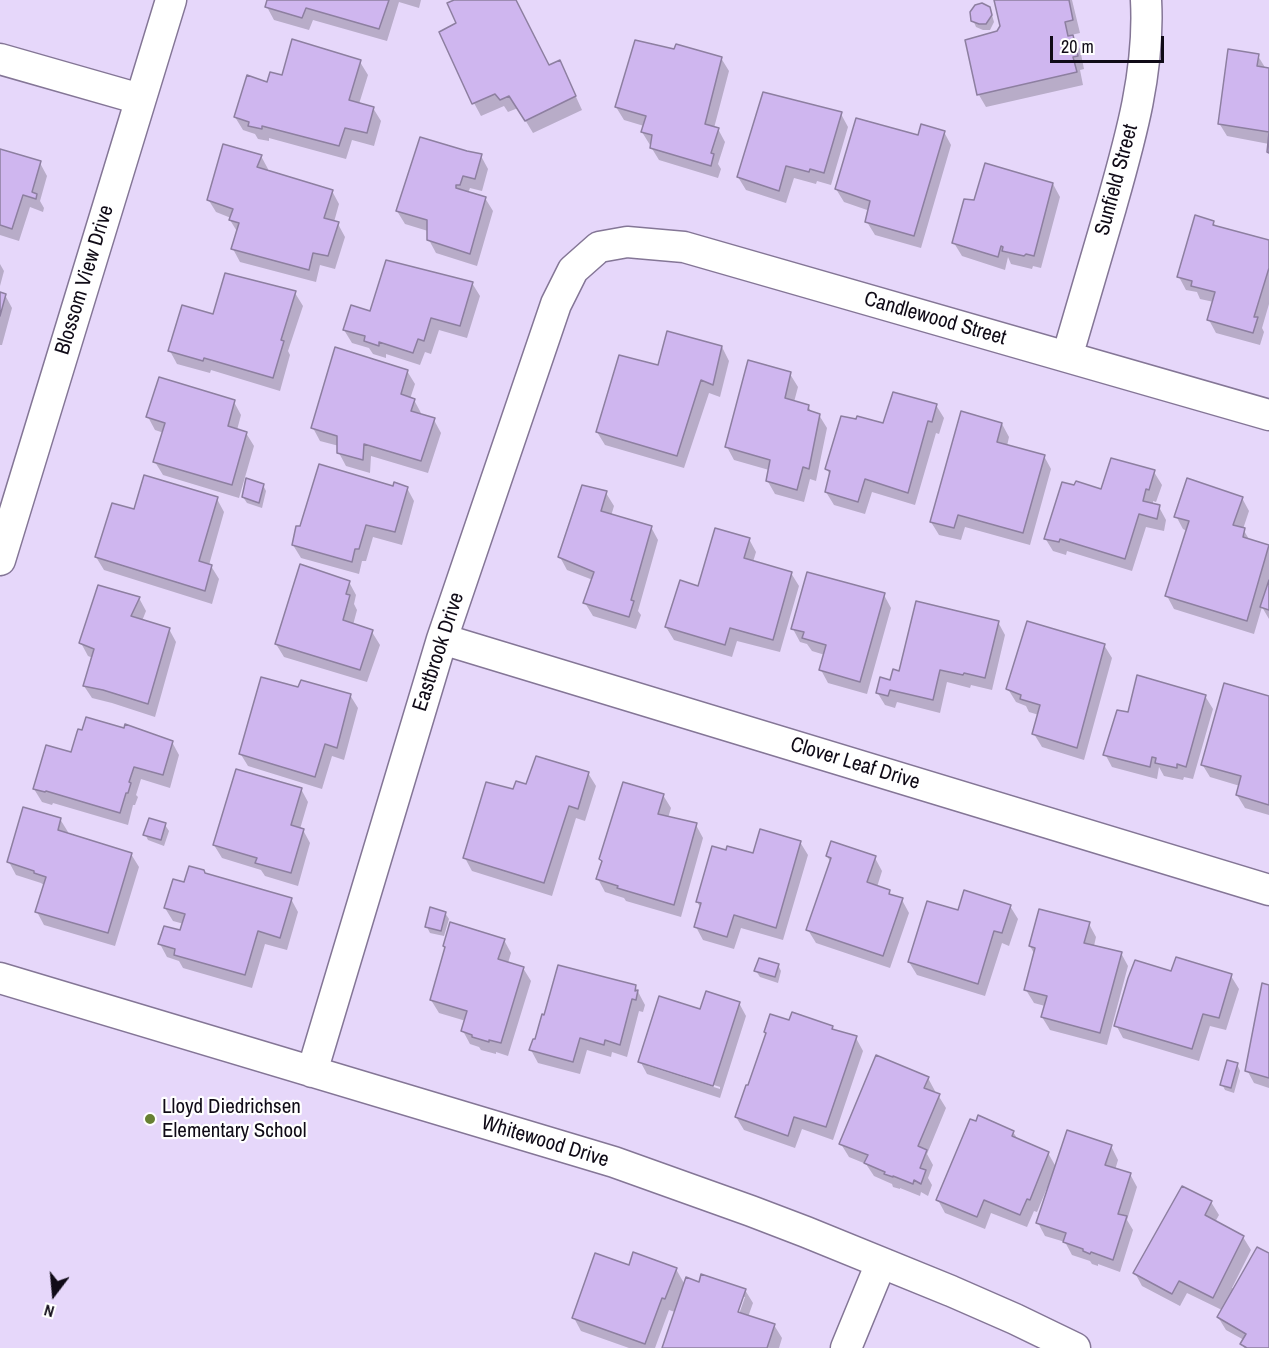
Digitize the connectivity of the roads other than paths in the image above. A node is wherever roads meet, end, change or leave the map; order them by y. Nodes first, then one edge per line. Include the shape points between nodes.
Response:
1 (171, 0) edge
2 (1146, 0) edge
3 (0, 59) edge
4 (140, 99) junction
5 (598, 247) joint
6 (1067, 357) junction
7 (1269, 415) edge
8 (0, 560) edge
9 (442, 639) junction
10 (1269, 890) edge
11 (0, 978) edge
12 (312, 1072) junction
13 (881, 1263) junction
14 (846, 1348) edge
15 (1075, 1348) edge

1 - 4 street, Blossom View Drive
2 - 6 street, Sunfield Street via 1142,83 1131,134
3 - 4 street
4 - 8 street, Blossom View Drive
5 - 6 street, Candlewood Street via 627,242 684,247
5 - 9 street, Eastbrook Drive via 573,270 556,304
6 - 7 street, Candlewood Street
9 - 10 street, Clover Leaf Drive
9 - 12 street, Eastbrook Drive
11 - 12 street, Whitewood Drive
12 - 13 street, Whitewood Drive via 614,1162
13 - 14 street
13 - 15 street, Whitewood Drive

